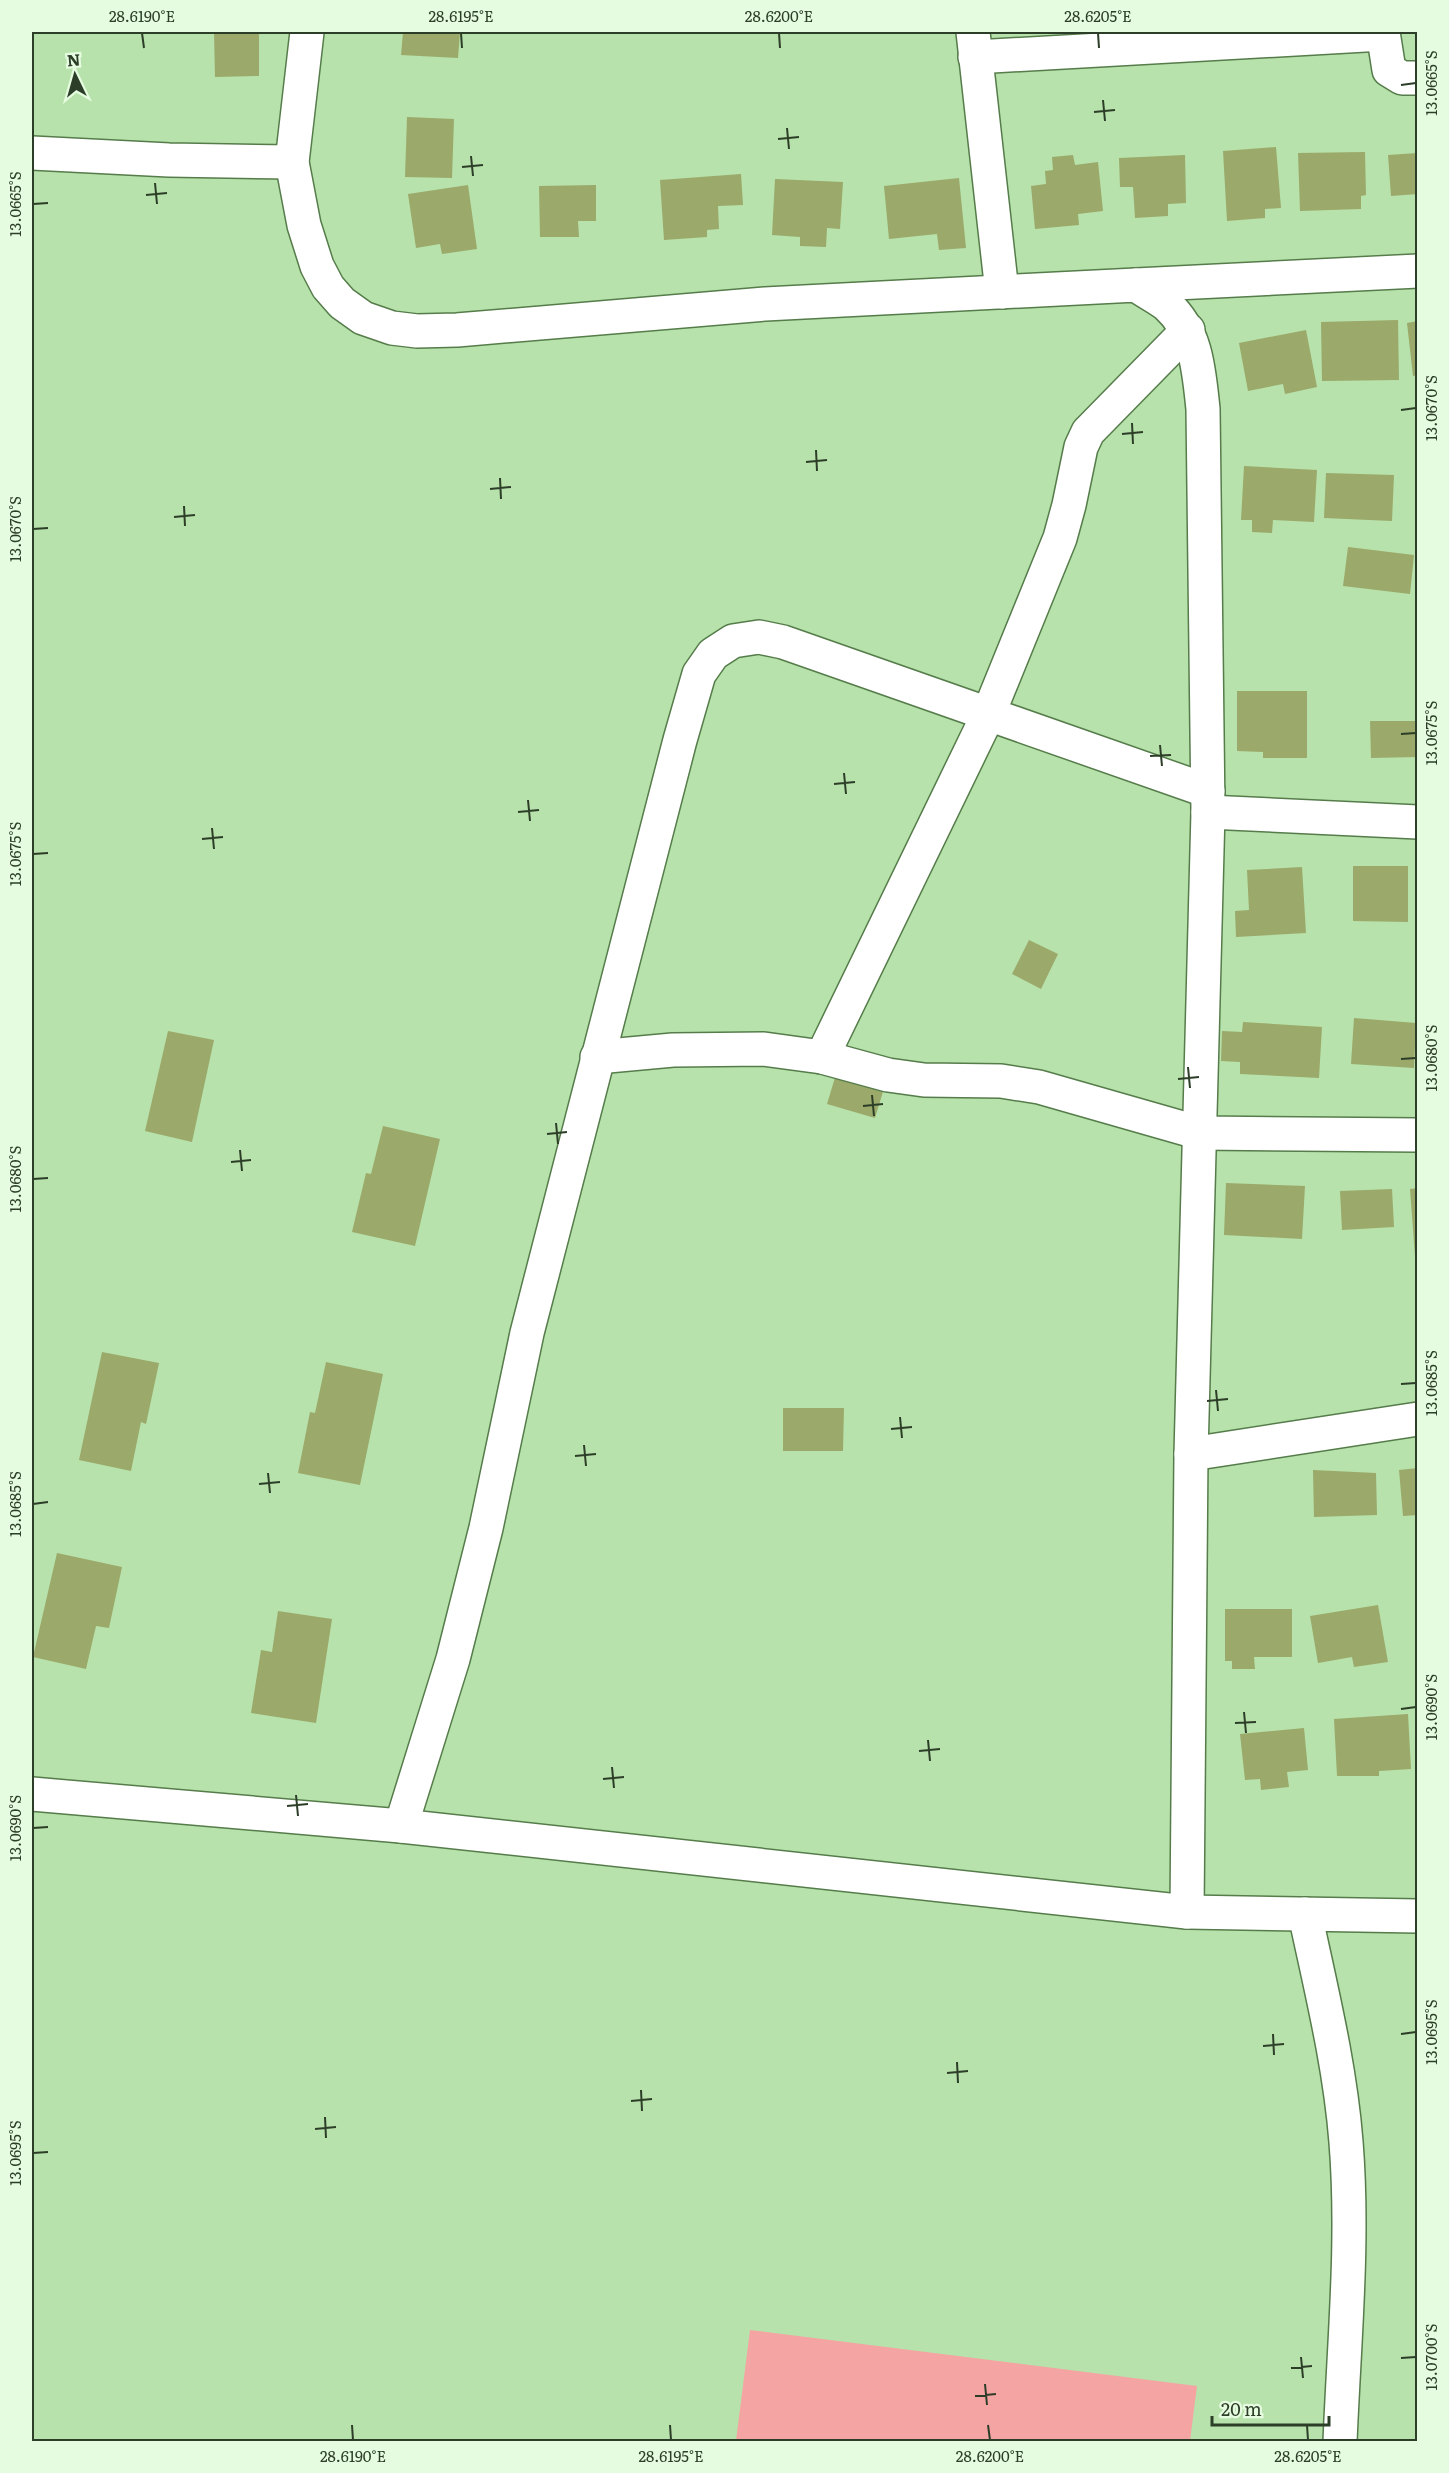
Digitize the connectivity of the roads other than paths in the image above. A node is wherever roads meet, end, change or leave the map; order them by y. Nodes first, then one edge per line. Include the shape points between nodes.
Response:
1 (307, 32) edge
2 (1383, 33) edge
3 (974, 44) edge
4 (1418, 78) edge
5 (32, 153) edge
6 (292, 162) junction
7 (1418, 271) edge
8 (1136, 285) junction
9 (1002, 292) junction
10 (1188, 330) junction
11 (988, 715) junction
12 (1208, 802) junction
13 (1418, 822) edge
14 (597, 1057) junction
15 (822, 1057) junction
16 (1200, 1133) junction
17 (1418, 1135) edge
18 (1418, 1419) edge
19 (1191, 1454) junction
20 (32, 1794) edge
21 (401, 1826) junction
22 (1187, 1912) junction
23 (1305, 1914) junction
24 (1418, 1916) edge
25 (1340, 2442) edge

1 - 6 street
2 - 3 street
2 - 4 street via 1389,70 1402,78
3 - 9 street
5 - 6 street
6 - 9 street via 304,225 327,286 363,318 392,328 458,330 765,304
7 - 8 street
8 - 9 street
8 - 10 street via 1167,305
10 - 11 street via 1088,432 1060,537
10 - 12 street via 1199,367 1203,409
11 - 12 street
11 - 14 street via 783,642 759,637 733,642 713,654 699,674
11 - 15 street
12 - 13 street
12 - 16 street
14 - 15 street via 715,1048 764,1049
14 - 21 street via 527,1333 486,1528 453,1659
15 - 16 street via 888,1076 1001,1081 1040,1087
16 - 17 street
16 - 19 street
18 - 19 street
19 - 22 street
20 - 21 street
21 - 22 street
22 - 23 street
23 - 24 street
23 - 25 street via 1340,2085 1346,2141 1349,2203

